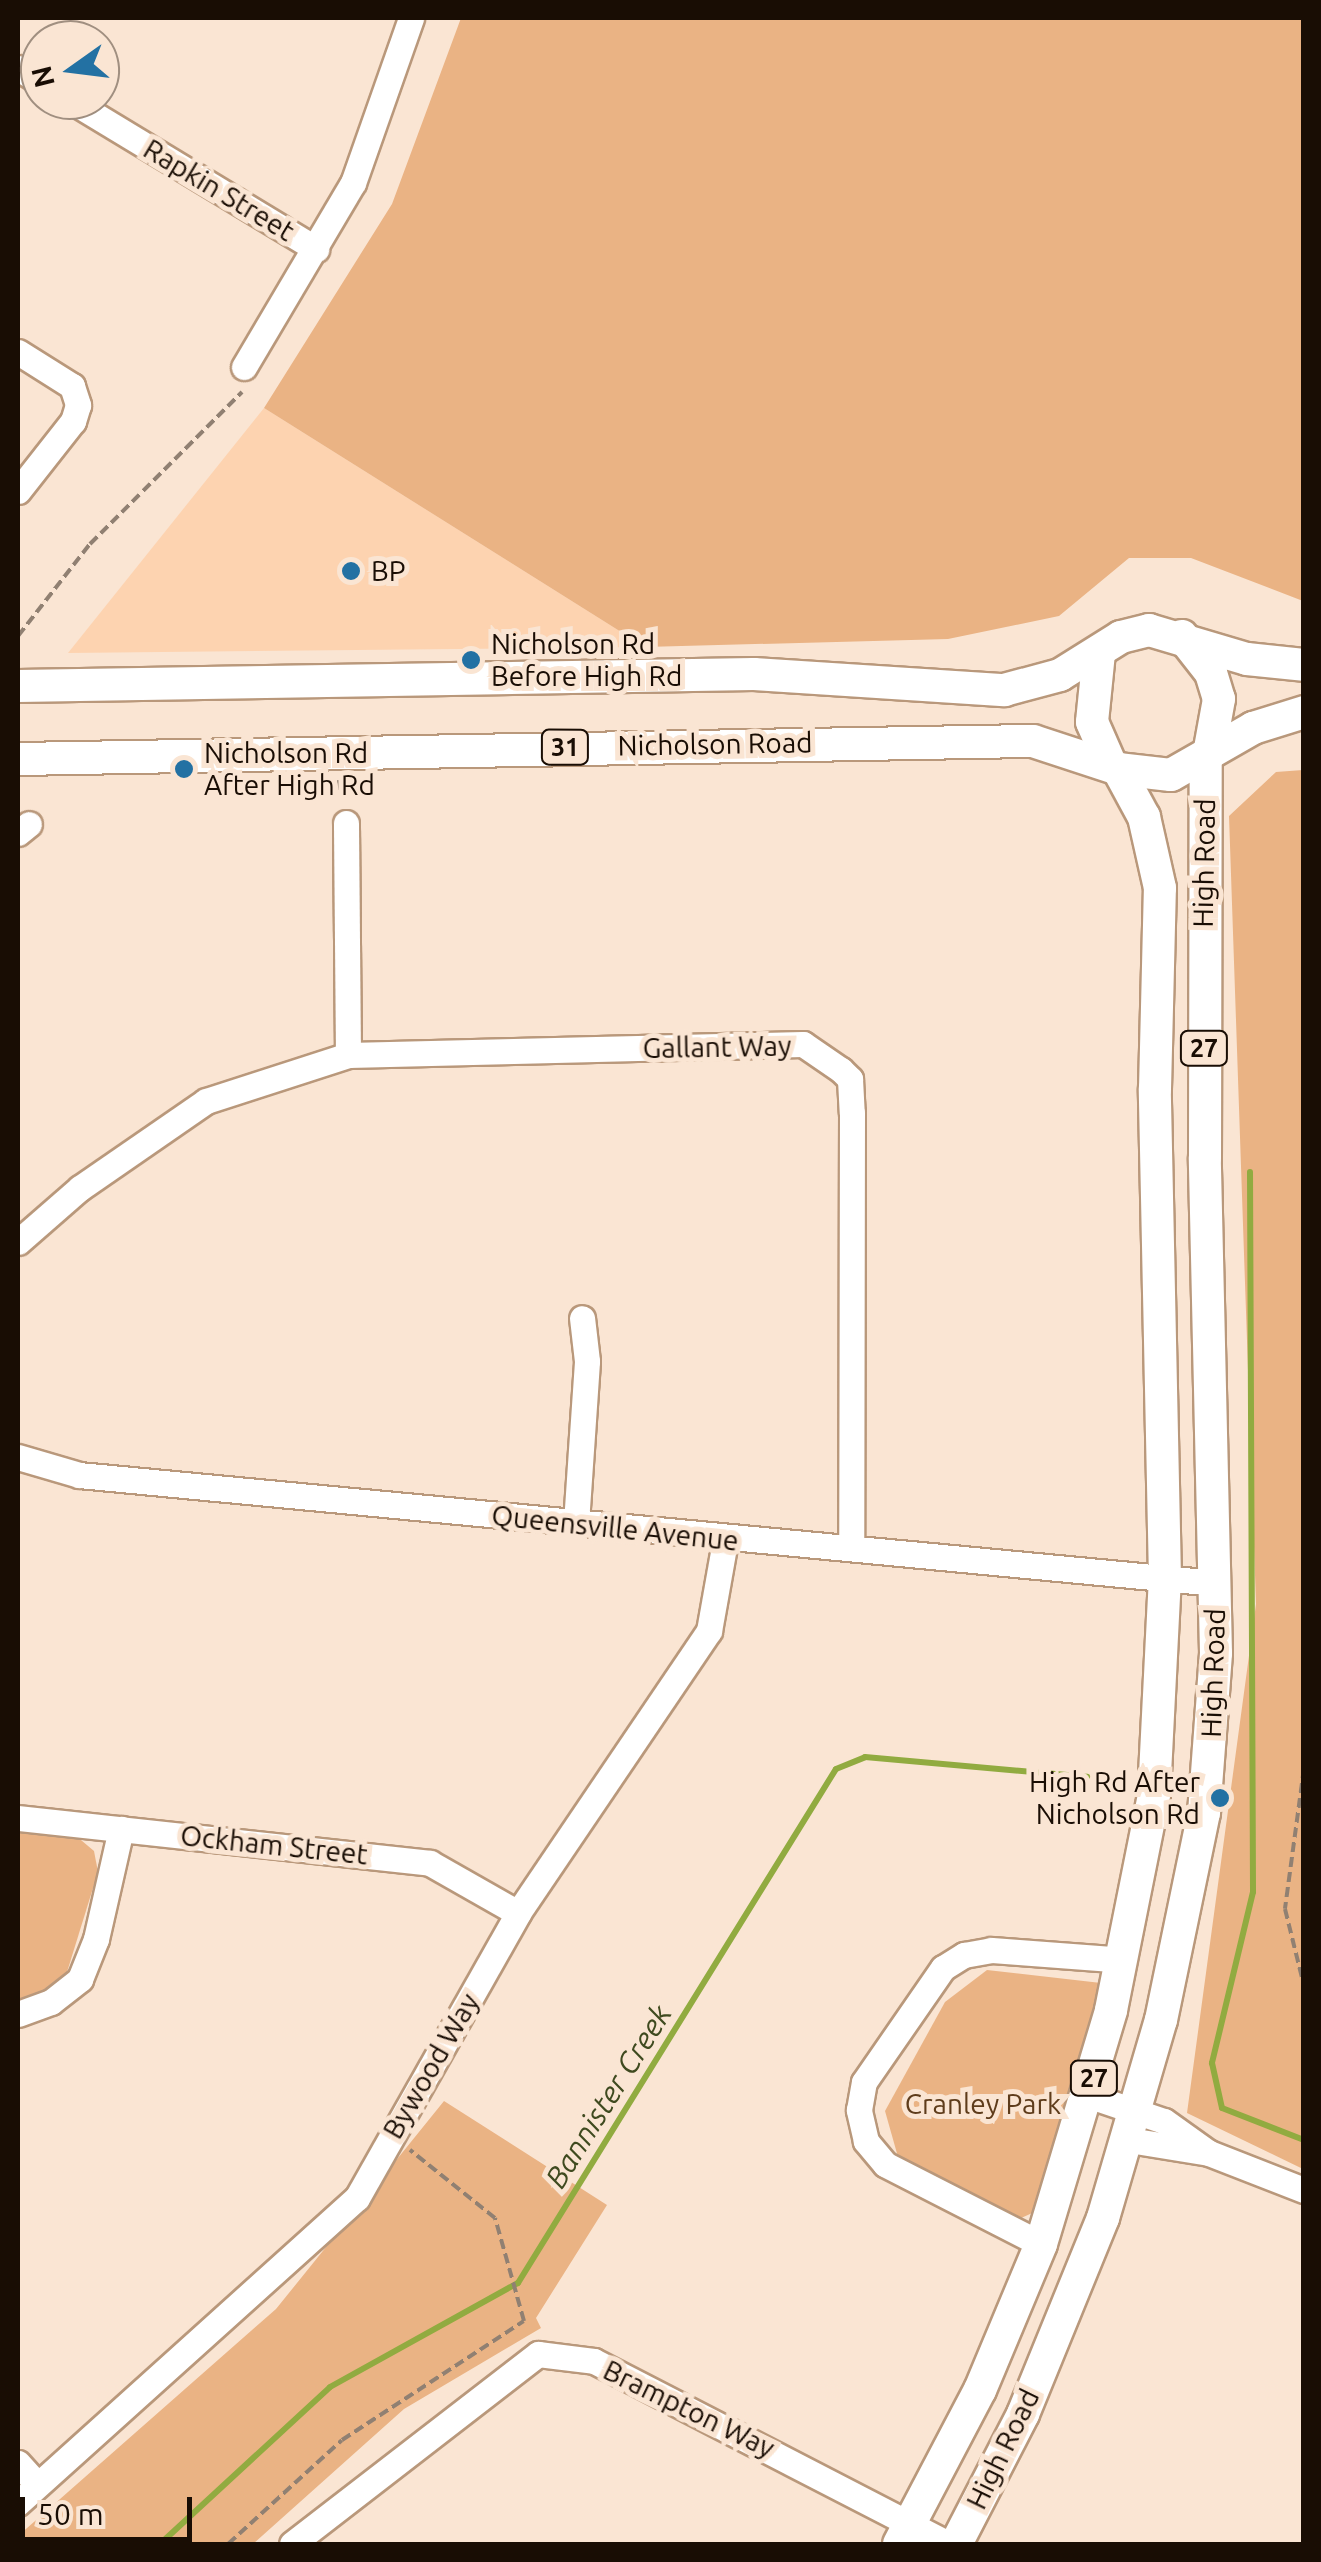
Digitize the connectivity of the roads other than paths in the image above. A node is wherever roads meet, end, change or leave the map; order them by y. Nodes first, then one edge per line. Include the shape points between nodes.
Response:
1 (411, 18) edge
2 (103, 120) edge
3 (316, 250) junction
4 (18, 352) edge
5 (244, 367) road end
6 (18, 491) edge
7 (1182, 636) junction
8 (1099, 653) junction
9 (1304, 665) edge
10 (18, 686) edge
11 (1304, 712) edge
12 (1208, 755) junction
13 (18, 759) edge
14 (1114, 766) junction
15 (346, 823) dead end
16 (348, 1055) junction
17 (18, 1242) edge
18 (582, 1318) dead end
19 (18, 1457) edge
20 (576, 1523) junction
21 (725, 1541) junction
22 (851, 1544) junction
23 (1165, 1579) junction
24 (1215, 1583) junction
25 (18, 1818) edge
26 (120, 1829) junction
27 (518, 1913) junction
28 (1123, 1960) junction
29 (18, 2014) edge
30 (1090, 2096) junction
31 (1133, 2126) junction
32 (1304, 2190) edge
33 (1041, 2244) junction
34 (18, 2462) edge
35 (38, 2484) junction
36 (18, 2503) edge
37 (906, 2534) edge
38 (309, 2540) edge
39 (952, 2544) edge

1 - 3 street via 353,183
2 - 3 street, Rapkin Street
3 - 5 street
4 - 6 street via 72,386 78,405 73,421
7 - 8 main road via 1137,632
7 - 9 main road via 1247,659
7 - 12 main road via 1211,672 1219,699
8 - 10 main road via 1031,685 971,691 770,674
8 - 14 main road via 1092,722
11 - 12 main road, Nicholson Road / 31 via 1252,728
12 - 14 main road, Nicholson Road / 31 via 1171,775
12 - 24 main road, High Road / 27 via 1204,1138
13 - 14 main road, Nicholson Road / 31 via 1033,741
14 - 23 main road, High Road / 27 via 1144,817 1160,888 1156,1160
15 - 16 street
16 - 17 street, Gallant Way via 206,1100 80,1188
16 - 22 street, Gallant Way via 803,1044 841,1070 850,1079 852,1112
18 - 20 street via 587,1361
19 - 20 street, Queensville Avenue via 79,1475
20 - 21 street, Queensville Avenue
21 - 22 street, Queensville Avenue
21 - 27 street, Bywood Way via 709,1631
22 - 23 street, Queensville Avenue
23 - 24 street, Queensville Avenue
23 - 28 main road, High Road / 27 via 1154,1794
24 - 31 main road, High Road / 27 via 1204,1813
25 - 26 street, Ockham Street
26 - 27 street, Ockham Street via 430,1863
26 - 29 street via 96,1939 80,1978 52,2002
27 - 35 street, Bywood Way via 356,2198
28 - 30 main road, High Road / 27
28 - 33 street via 991,1950 964,1956 942,1968 864,2082 859,2110 866,2141 885,2164
30 - 31 street
30 - 33 main road, High Road / 27
31 - 32 street via 1164,2121 1209,2153
31 - 39 main road, High Road / 27 via 1023,2414
33 - 37 main road, High Road / 27 via 980,2390
34 - 35 street
35 - 36 street, Bywood Way
37 - 38 street, Brampton Way via 594,2362 538,2354
37 - 39 street, Brampton Way

